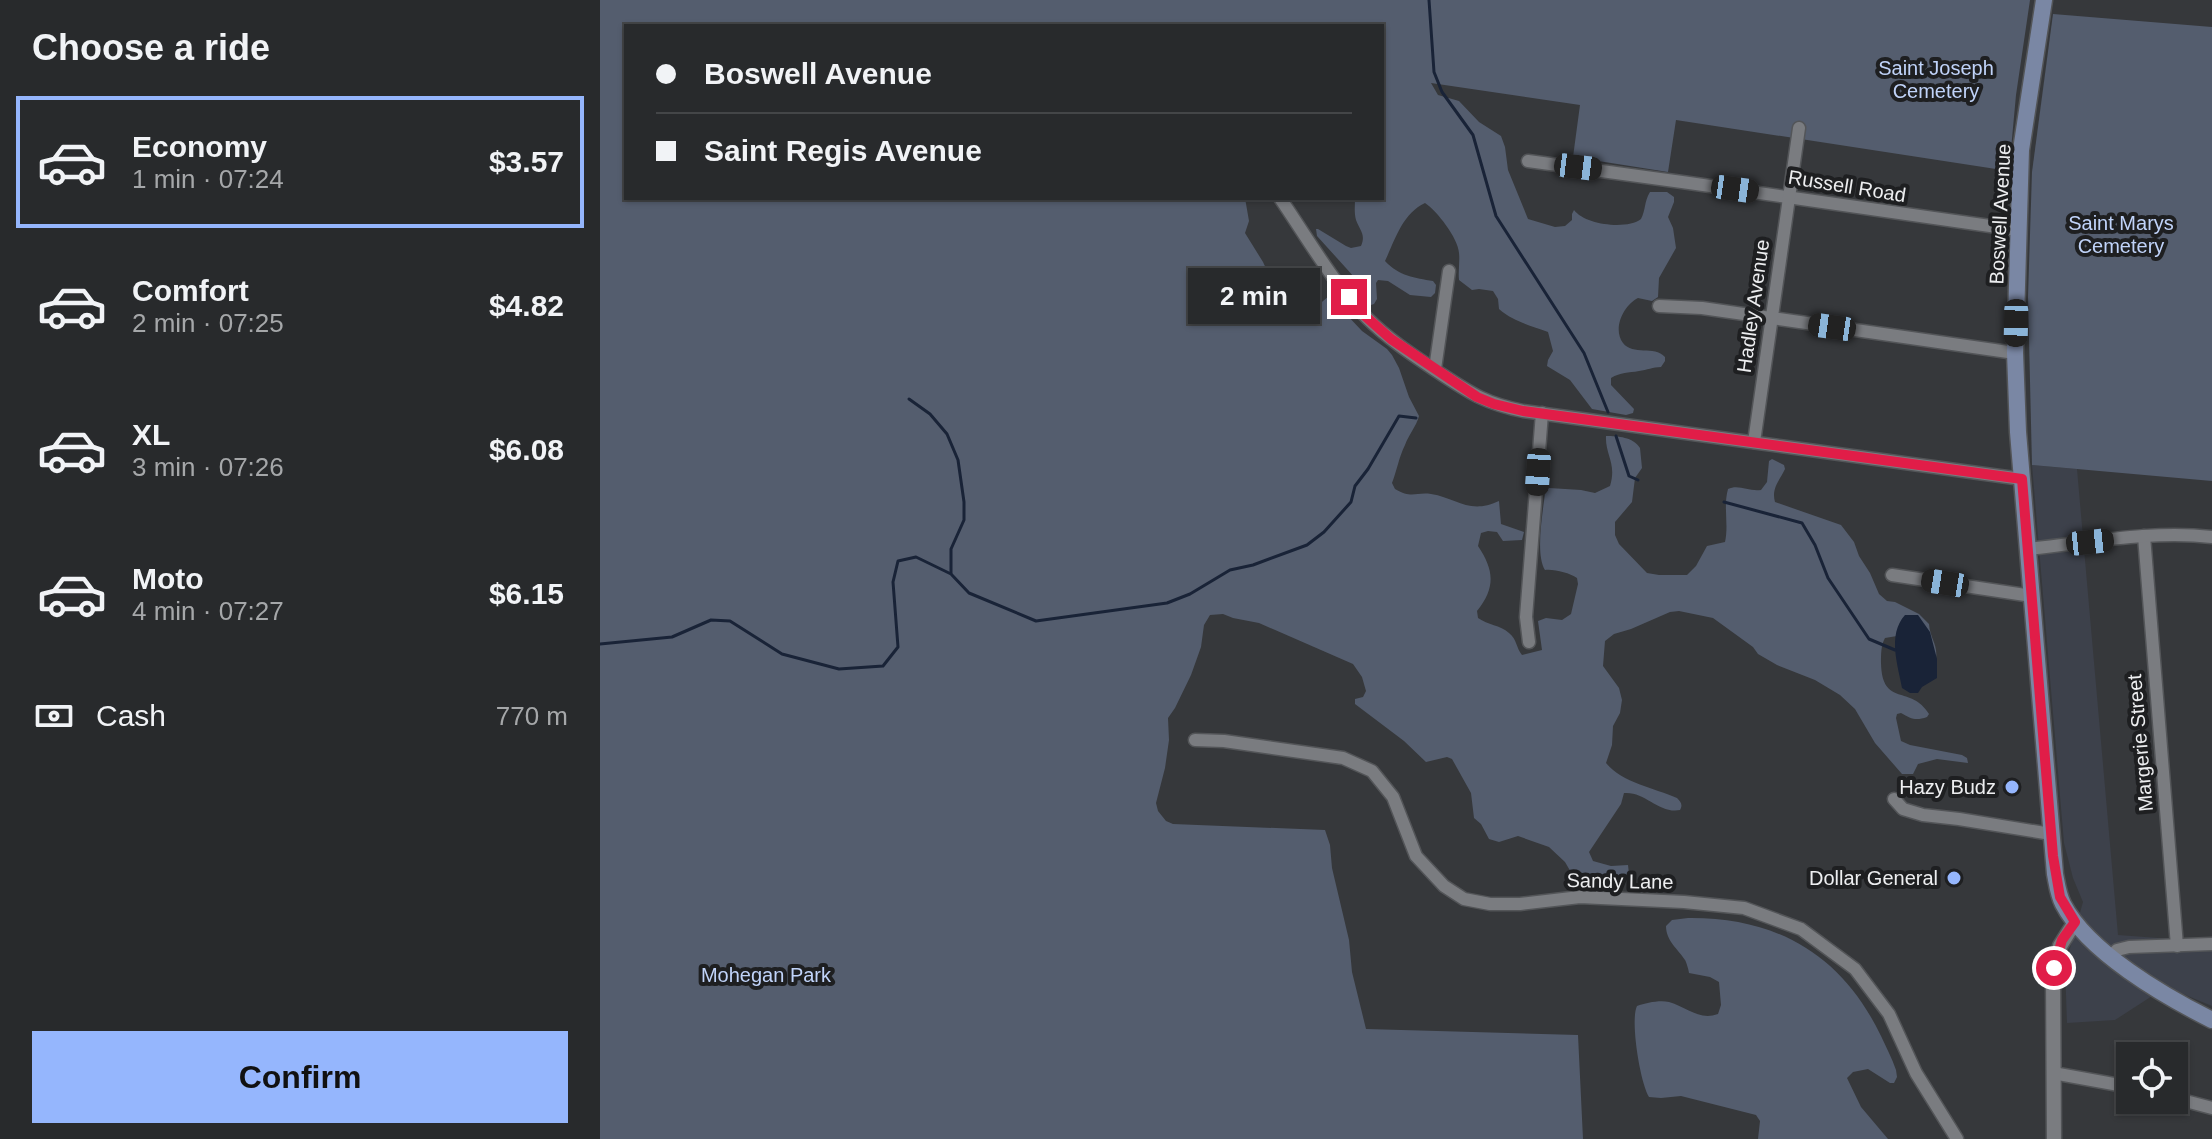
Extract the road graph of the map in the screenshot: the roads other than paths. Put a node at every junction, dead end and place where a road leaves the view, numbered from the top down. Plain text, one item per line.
1 (2044, 0) edge
2 (1799, 128) dead end
3 (1528, 161) dead end
4 (1789, 197) junction
5 (1281, 200) edge
6 (2018, 230) junction
7 (1449, 271) dead end
8 (1659, 306) dead end
9 (1772, 318) junction
10 (2015, 353) junction
11 (1435, 369) junction
12 (1542, 413) junction
13 (1754, 442) junction
14 (2022, 479) junction
15 (2144, 536) junction
16 (2212, 537) edge
17 (2027, 549) junction
18 (1892, 575) dead end
19 (2032, 596) junction
20 (1529, 642) dead end
21 (1195, 740) dead end
22 (1894, 799) dead end
23 (2051, 834) junction
24 (2075, 922) junction
25 (2212, 944) edge
26 (2177, 946) junction
27 (2111, 956) junction
28 (2212, 1020) edge
29 (2053, 1073) junction
30 (2116, 1084) edge
31 (2188, 1102) edge
32 (2212, 1108) edge
33 (1957, 1139) edge
34 (2054, 1139) edge

1 - 6 main road, Boswell Avenue
2 - 4 street, Hadley Avenue
3 - 4 street, Russell Road
4 - 6 street, Russell Road
4 - 9 street, Hadley Avenue
5 - 11 street
6 - 10 main road, Boswell Avenue
7 - 11 street
8 - 9 street
9 - 10 street
9 - 13 street, Hadley Avenue
10 - 14 main road, Boswell Avenue
11 - 12 street
12 - 13 street
12 - 20 street
13 - 14 street
14 - 17 main road, Boswell Avenue
15 - 16 street
15 - 17 street
15 - 26 street, Margerie Street
17 - 19 main road, Boswell Avenue
18 - 19 street
19 - 23 main road, Boswell Avenue
21 - 33 street, Sandy Lane
22 - 23 street
23 - 24 main road, Boswell Avenue
24 - 27 main road
24 - 29 street
25 - 26 street
26 - 27 street
27 - 28 main road
29 - 30 street
29 - 34 street
31 - 32 street

